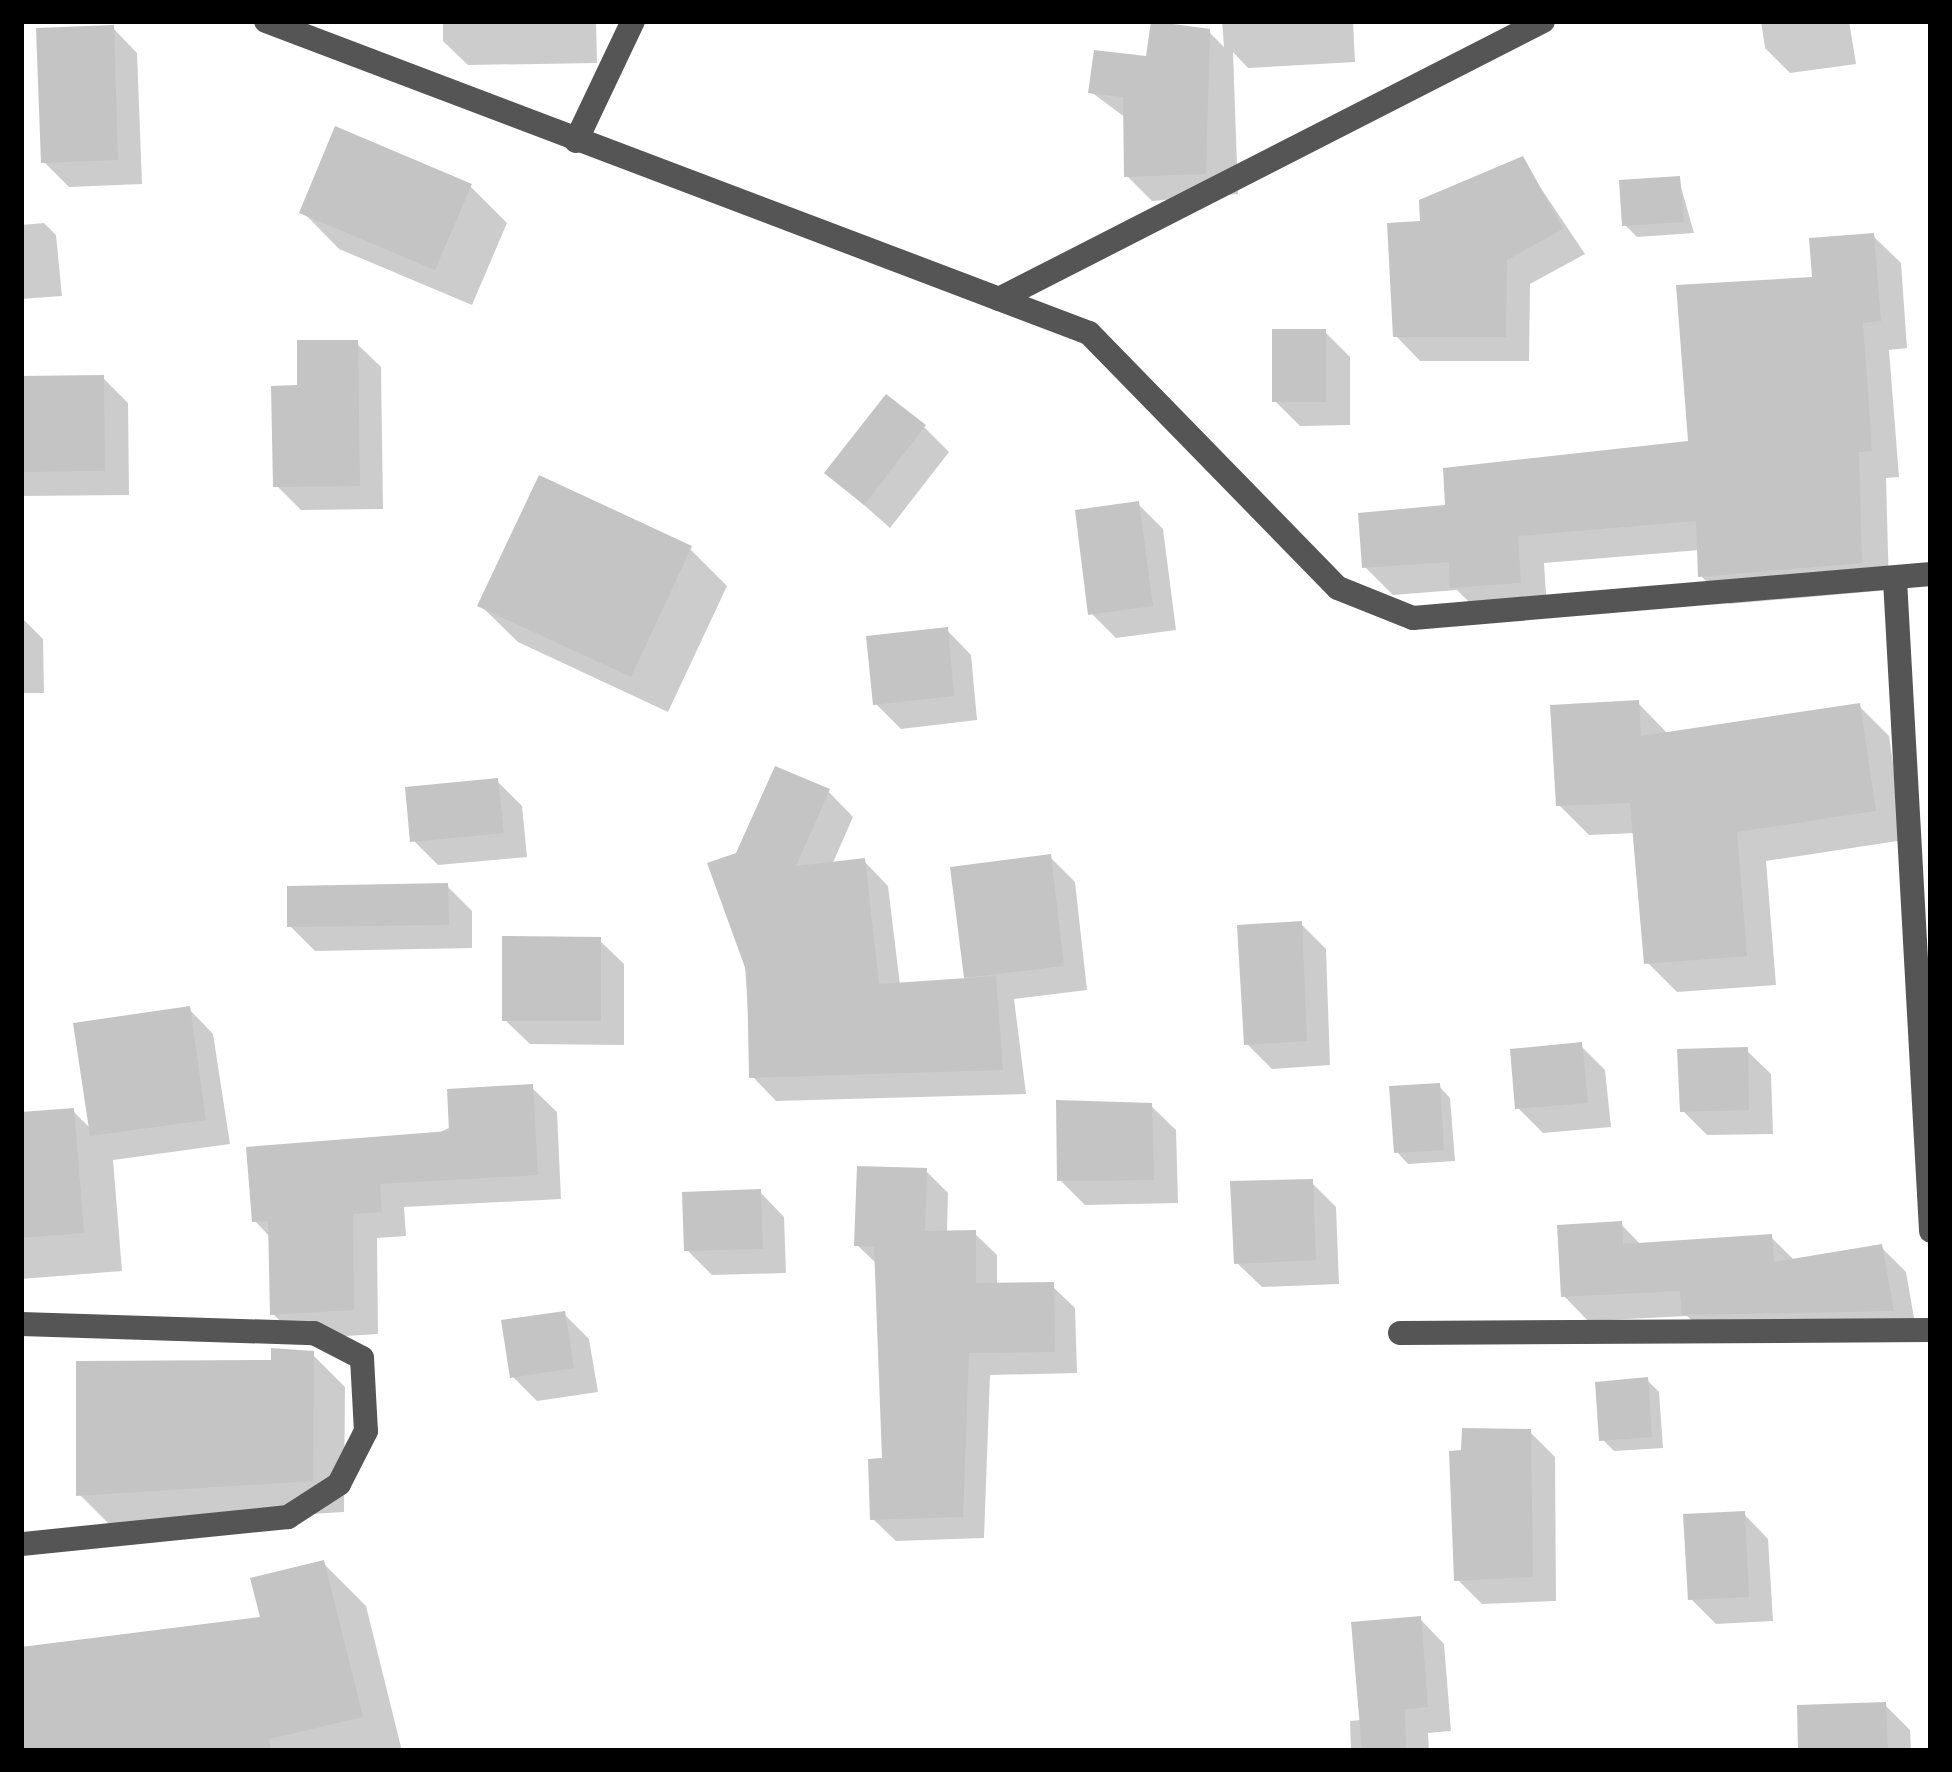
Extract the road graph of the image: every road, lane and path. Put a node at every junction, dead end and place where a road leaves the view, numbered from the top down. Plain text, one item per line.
1 (633, 21) edge
2 (1543, 21) edge
3 (277, 22) edge
4 (576, 140) junction
5 (999, 298) junction
6 (1931, 574) edge
7 (1895, 580) junction
8 (1931, 1231) edge
9 (21, 1324) edge
10 (1931, 1330) edge
11 (1400, 1333) dead end
12 (21, 1544) edge

1 - 4 street
2 - 5 street
3 - 4 street
4 - 5 street
5 - 7 street
6 - 7 street
7 - 8 street
9 - 12 street
10 - 11 street

